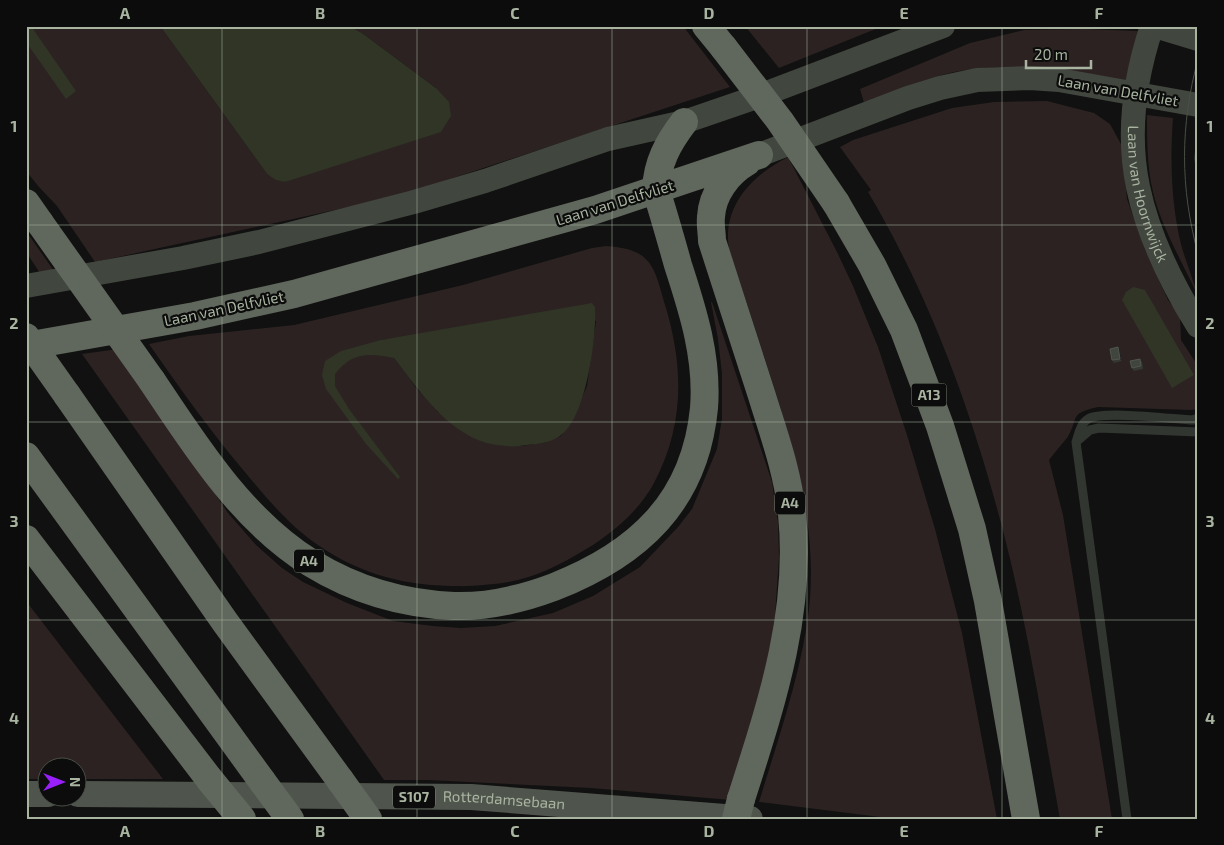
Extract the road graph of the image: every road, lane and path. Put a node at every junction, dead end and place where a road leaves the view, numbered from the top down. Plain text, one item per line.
1 (706, 26) edge
2 (943, 26) edge
3 (1154, 26) edge
4 (1198, 39) edge
5 (1136, 94) junction
6 (1198, 105) edge
7 (684, 122) junction
8 (759, 155) junction
9 (656, 190) junction
10 (33, 213) edge
11 (26, 286) edge
12 (1198, 326) edge
13 (26, 337) edge
14 (26, 346) edge
15 (1198, 418) edge
16 (1198, 432) edge
17 (1076, 442) junction
18 (26, 456) edge
19 (26, 539) edge
20 (88, 794) edge
21 (743, 812) edge
22 (242, 819) edge
23 (290, 819) edge
24 (368, 819) edge
25 (1026, 819) edge
26 (1127, 819) edge

1 - 25 highway, A13, bridge
2 - 7 main road
3 - 4 main road
3 - 5 main road, Laan van Hoornwijck
5 - 6 main road, Laan van Delfvliet
5 - 8 main road, Laan van Delfvliet
5 - 12 main road, Laan van Hoornwijck
7 - 9 highway
7 - 11 main road
8 - 9 highway, Laan van Delfvliet
8 - 21 highway, A4
9 - 10 highway, A4, bridge
9 - 14 highway, Laan van Delfvliet
13 - 24 highway, bridge
15 - 17 lane
16 - 17 lane
17 - 26 lane
18 - 23 highway, bridge
19 - 22 highway, bridge
20 - 21 main road, Rotterdamsebaan / S107

